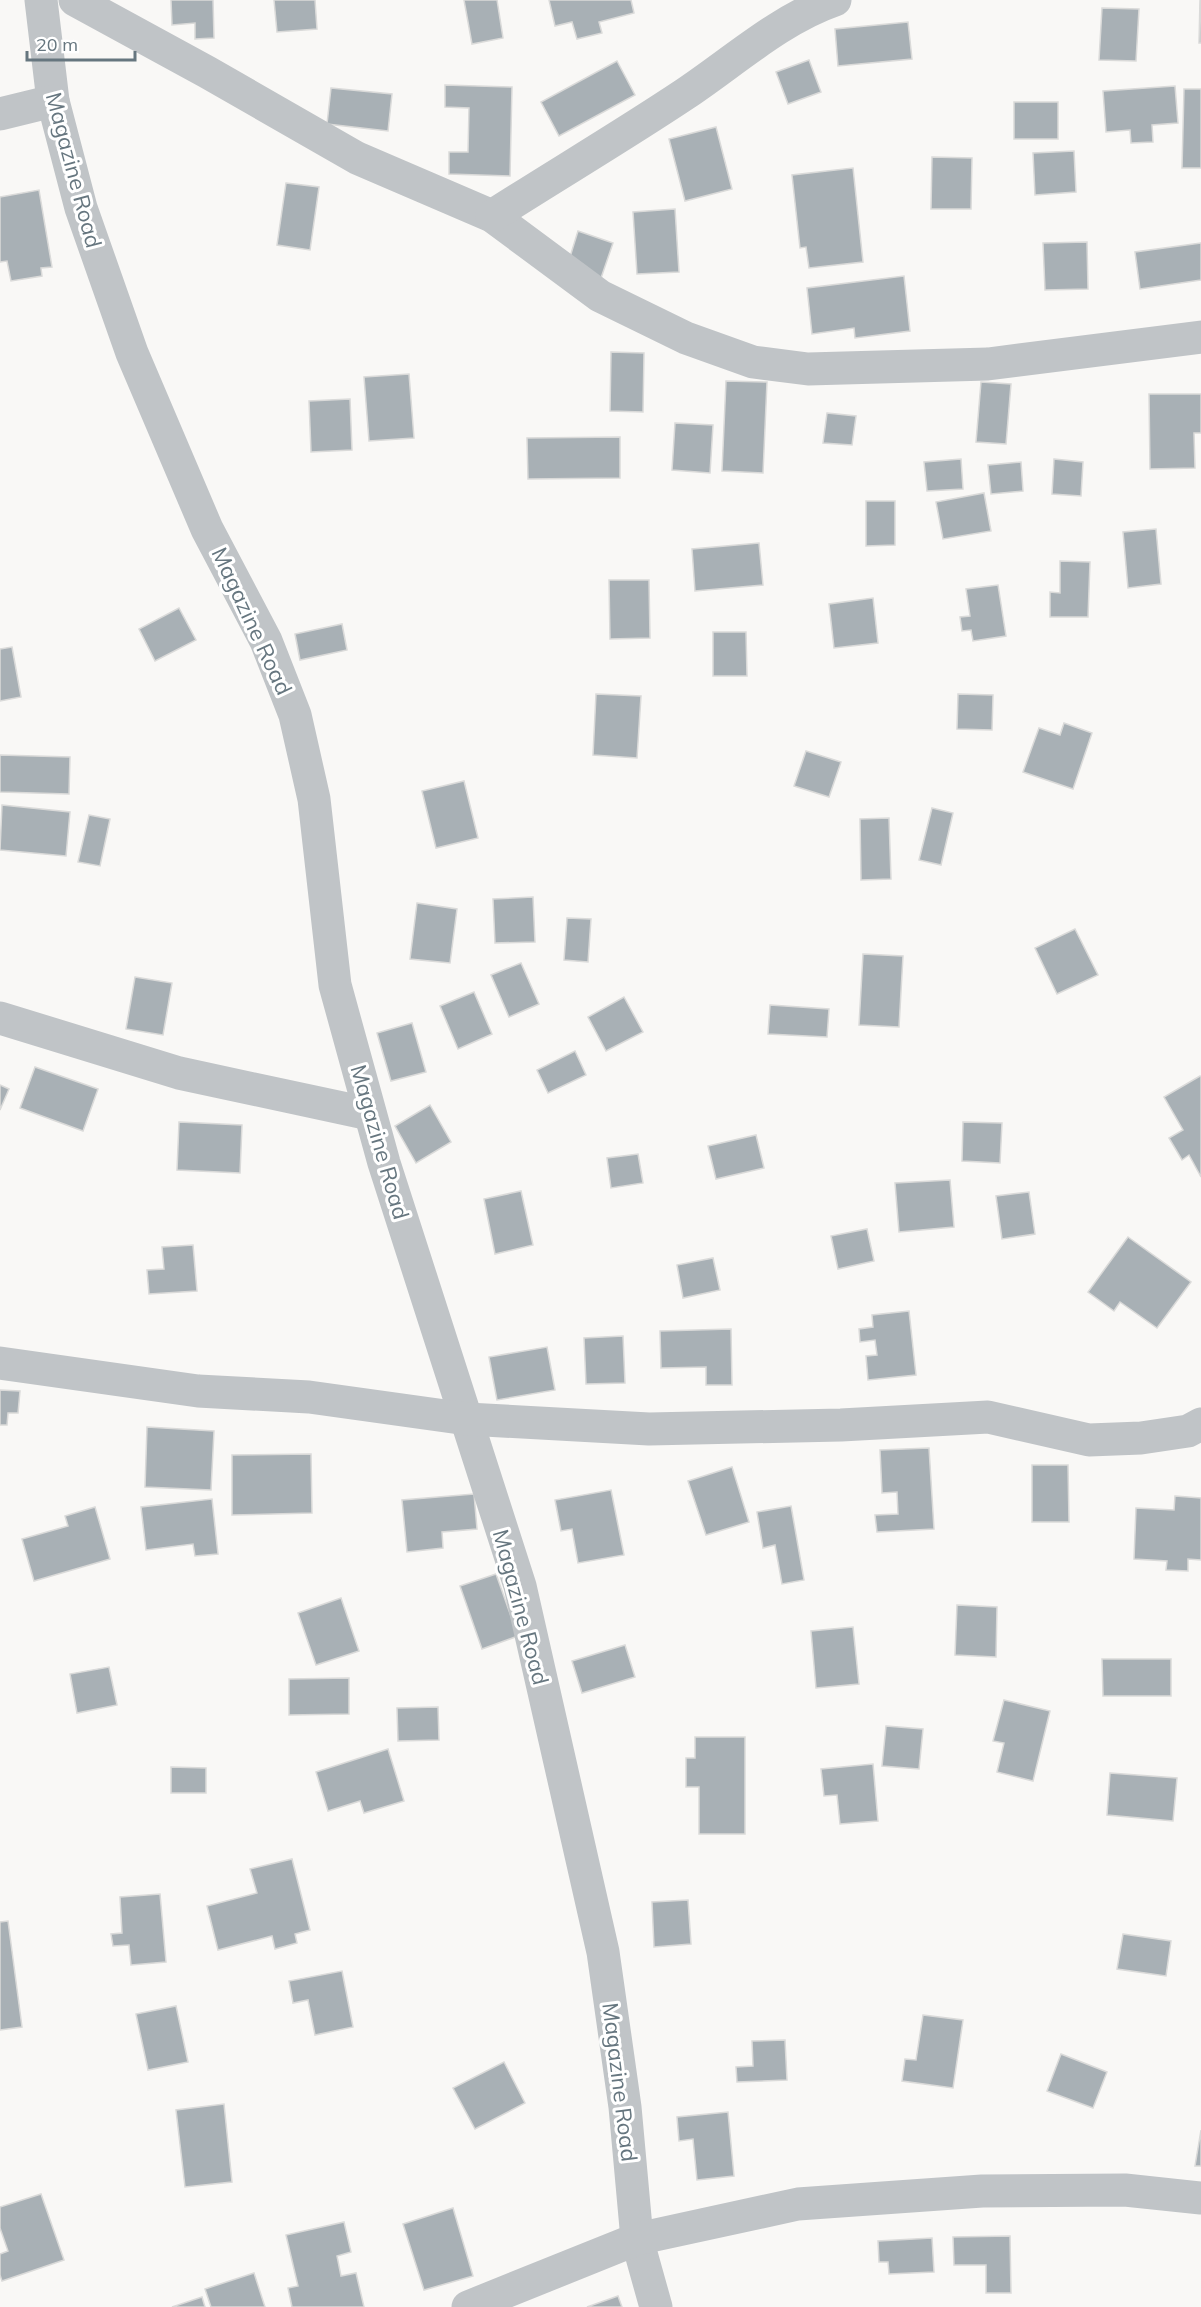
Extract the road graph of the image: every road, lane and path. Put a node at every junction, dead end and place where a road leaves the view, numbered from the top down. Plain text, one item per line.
1 (41, 0) edge
2 (75, 0) edge
3 (835, 0) edge
4 (53, 101) junction
5 (0, 114) edge
6 (492, 216) junction
7 (1201, 337) edge
8 (0, 1018) edge
9 (370, 1114) junction
10 (0, 1363) edge
11 (467, 1419) junction
12 (1201, 1424) edge
13 (1201, 2198) edge
14 (637, 2239) junction
15 (468, 2307) edge
16 (656, 2307) edge

1 - 4 street, Magazine Road
2 - 6 street
3 - 6 street
4 - 5 street
4 - 9 street, Magazine Road
6 - 7 street
8 - 9 street
9 - 11 street, Magazine Road
10 - 11 street
11 - 12 street
11 - 14 street, Magazine Road
13 - 14 street
14 - 15 street
14 - 16 street, Magazine Road

